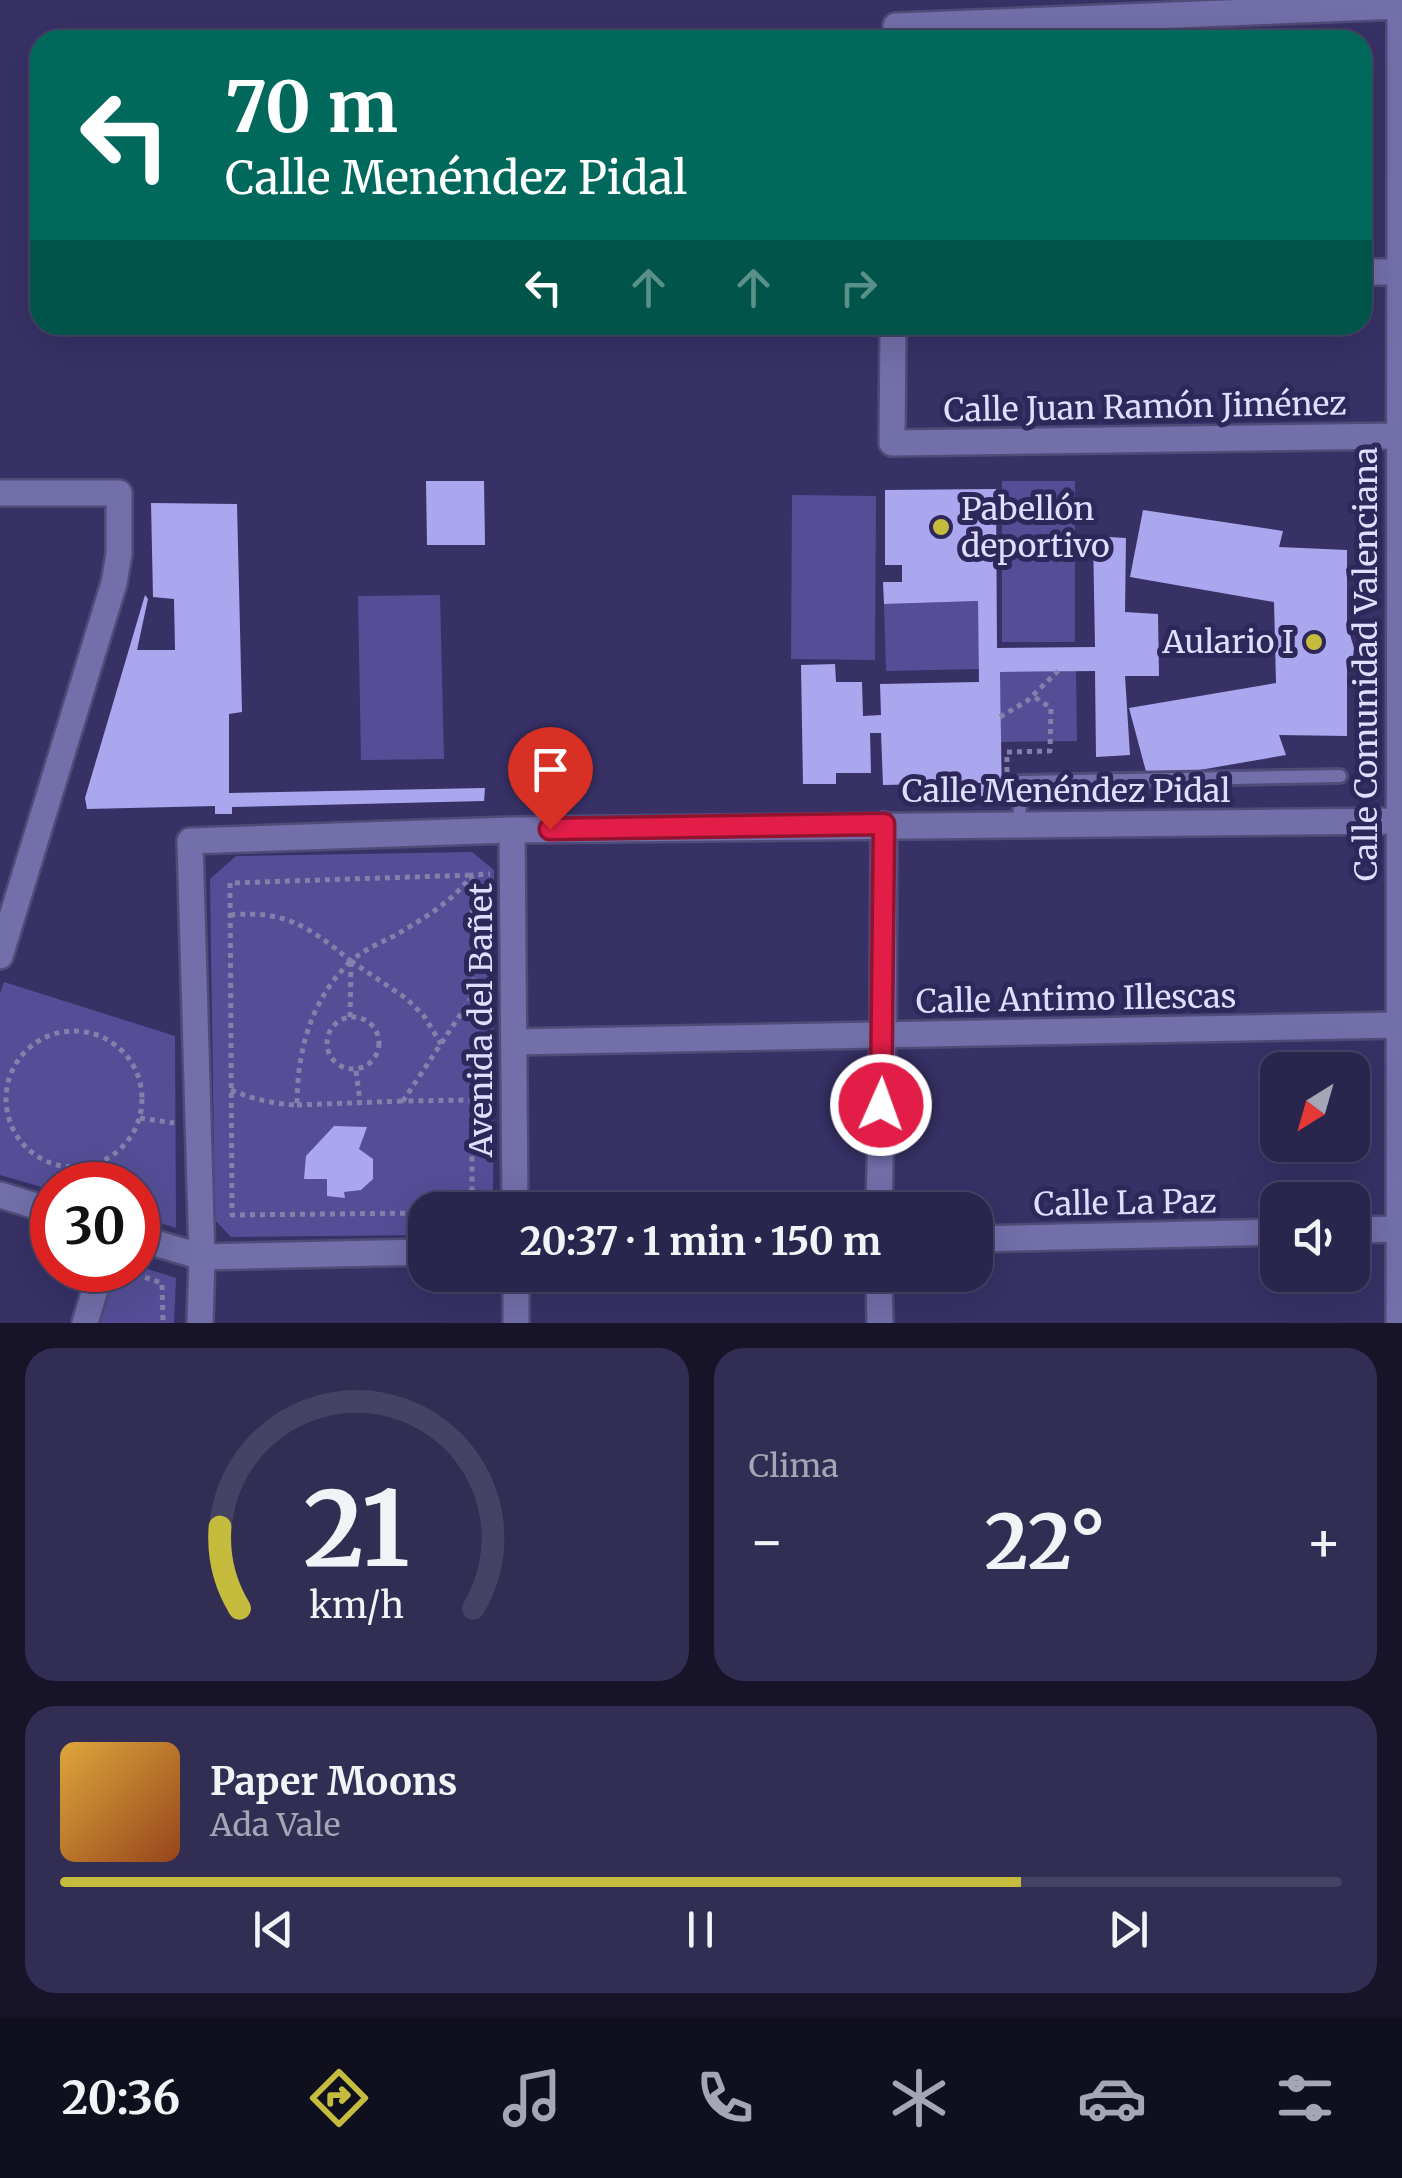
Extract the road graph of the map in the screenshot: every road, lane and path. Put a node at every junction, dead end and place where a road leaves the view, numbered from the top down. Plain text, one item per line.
1 (895, 0) edge
2 (1401, 6) edge
3 (1060, 10) edge
4 (896, 30) edge
5 (917, 30) edge
6 (1372, 272) edge
7 (1399, 272) junction
8 (893, 335) edge
9 (1399, 436) junction
10 (0, 493) edge
11 (1058, 671) dead end
12 (1033, 696) junction
13 (1000, 716) dead end
14 (1340, 776) dead end
15 (1400, 821) edge
16 (884, 824) junction
17 (1012, 824) junction
18 (512, 830) junction
19 (472, 875) junction
20 (230, 915) junction
21 (0, 956) edge
22 (351, 960) junction
23 (350, 1017) junction
24 (1399, 1025) junction
25 (883, 1035) junction
26 (514, 1042) junction
27 (441, 1044) junction
28 (356, 1069) junction
29 (0, 1076) edge
30 (9, 1078) junction
31 (232, 1090) junction
32 (403, 1101) junction
33 (360, 1102) junction
34 (297, 1104) junction
35 (472, 1192) edge
36 (515, 1192) edge
37 (879, 1192) edge
38 (0, 1195) edge
39 (30, 1205) edge
40 (408, 1212) edge
41 (1400, 1229) edge
42 (1370, 1230) edge
43 (1260, 1232) edge
44 (993, 1239) edge
45 (160, 1245) edge
46 (408, 1252) edge
47 (202, 1257) junction
48 (160, 1281) edge
49 (94, 1292) edge
50 (516, 1292) edge
51 (879, 1292) edge
52 (85, 1323) edge
53 (163, 1323) edge
54 (200, 1323) edge
55 (516, 1323) edge
56 (880, 1323) edge
57 (1399, 1323) edge

1 - 4 street
2 - 3 street
2 - 7 street, Calle Comunidad Valenciana
3 - 5 street
6 - 7 street
7 - 9 street, Calle Comunidad Valenciana
8 - 9 street, Calle Juan Ramón Jiménez
9 - 15 street, Calle Comunidad Valenciana
10 - 21 street
11 - 12 path
12 - 13 path
12 - 17 path
14 - 17 lane
15 - 17 street, Calle Menéndez Pidal
15 - 24 street, Calle Comunidad Valenciana
16 - 17 street, Calle Menéndez Pidal
16 - 18 street, Calle Menéndez Pidal
16 - 25 street
18 - 26 street, Avenida del Bañet
18 - 47 street, Calle Menéndez Pidal
19 - 20 path
19 - 22 path
19 - 27 path
20 - 22 path
20 - 31 path
22 - 23 path
22 - 27 path
22 - 34 path
23 - 28 path
23 - 28 path
24 - 25 street, Calle Antimo Illescas
24 - 41 street, Calle Comunidad Valenciana
25 - 26 street, Calle Antimo Illescas
25 - 37 street
26 - 36 street, Avenida del Bañet
27 - 32 path
28 - 33 path
29 - 30 path
30 - 30 path
31 - 34 path
31 - 40 path
32 - 33 path
32 - 35 path
33 - 34 path
38 - 39 street
41 - 42 street
41 - 57 street, Calle Comunidad Valenciana
43 - 44 street, Calle La Paz
45 - 47 street
46 - 47 street
47 - 54 street
48 - 53 path
49 - 52 street
50 - 55 street
51 - 56 street

